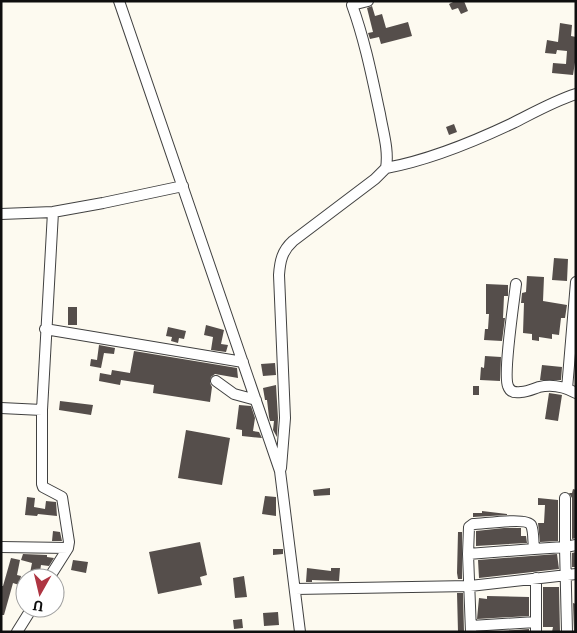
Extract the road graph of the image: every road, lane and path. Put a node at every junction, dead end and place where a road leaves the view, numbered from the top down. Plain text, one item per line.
1 (119, 1) edge
2 (368, 1) edge
3 (576, 94) edge
4 (386, 168) junction
5 (183, 186) junction
6 (53, 212) junction
7 (1, 214) edge
8 (576, 282) edge
9 (516, 284) dead end
10 (45, 330) junction
11 (243, 362) junction
12 (216, 380) dead end
13 (572, 391) edge
14 (256, 400) junction
15 (1, 408) edge
16 (42, 410) junction
17 (280, 471) junction
18 (565, 498) dead end
19 (576, 545) edge
20 (1, 547) edge
21 (565, 547) junction
22 (68, 548) junction
23 (534, 549) junction
24 (468, 554) junction
25 (56, 568) edge
26 (571, 575) edge
27 (536, 578) junction
28 (470, 586) junction
29 (295, 588) junction
30 (26, 618) edge
31 (536, 627) edge
32 (471, 629) edge
33 (17, 632) edge
34 (300, 632) edge
35 (567, 632) edge

1 - 5 street
2 - 4 street
3 - 4 street
4 - 17 street
5 - 6 street
5 - 11 street
6 - 7 street
6 - 10 street
8 - 13 street
9 - 13 street
10 - 11 street
10 - 16 street
11 - 14 street
12 - 14 street
14 - 17 street
15 - 16 street
16 - 22 street
17 - 29 street
18 - 21 street
19 - 21 street
20 - 22 street
21 - 23 street
21 - 26 street
22 - 25 street
23 - 24 street
23 - 24 street
24 - 28 street
26 - 27 street
26 - 35 street
27 - 28 street
27 - 31 street
28 - 29 street
28 - 32 street
29 - 34 street
30 - 33 street
31 - 32 street

